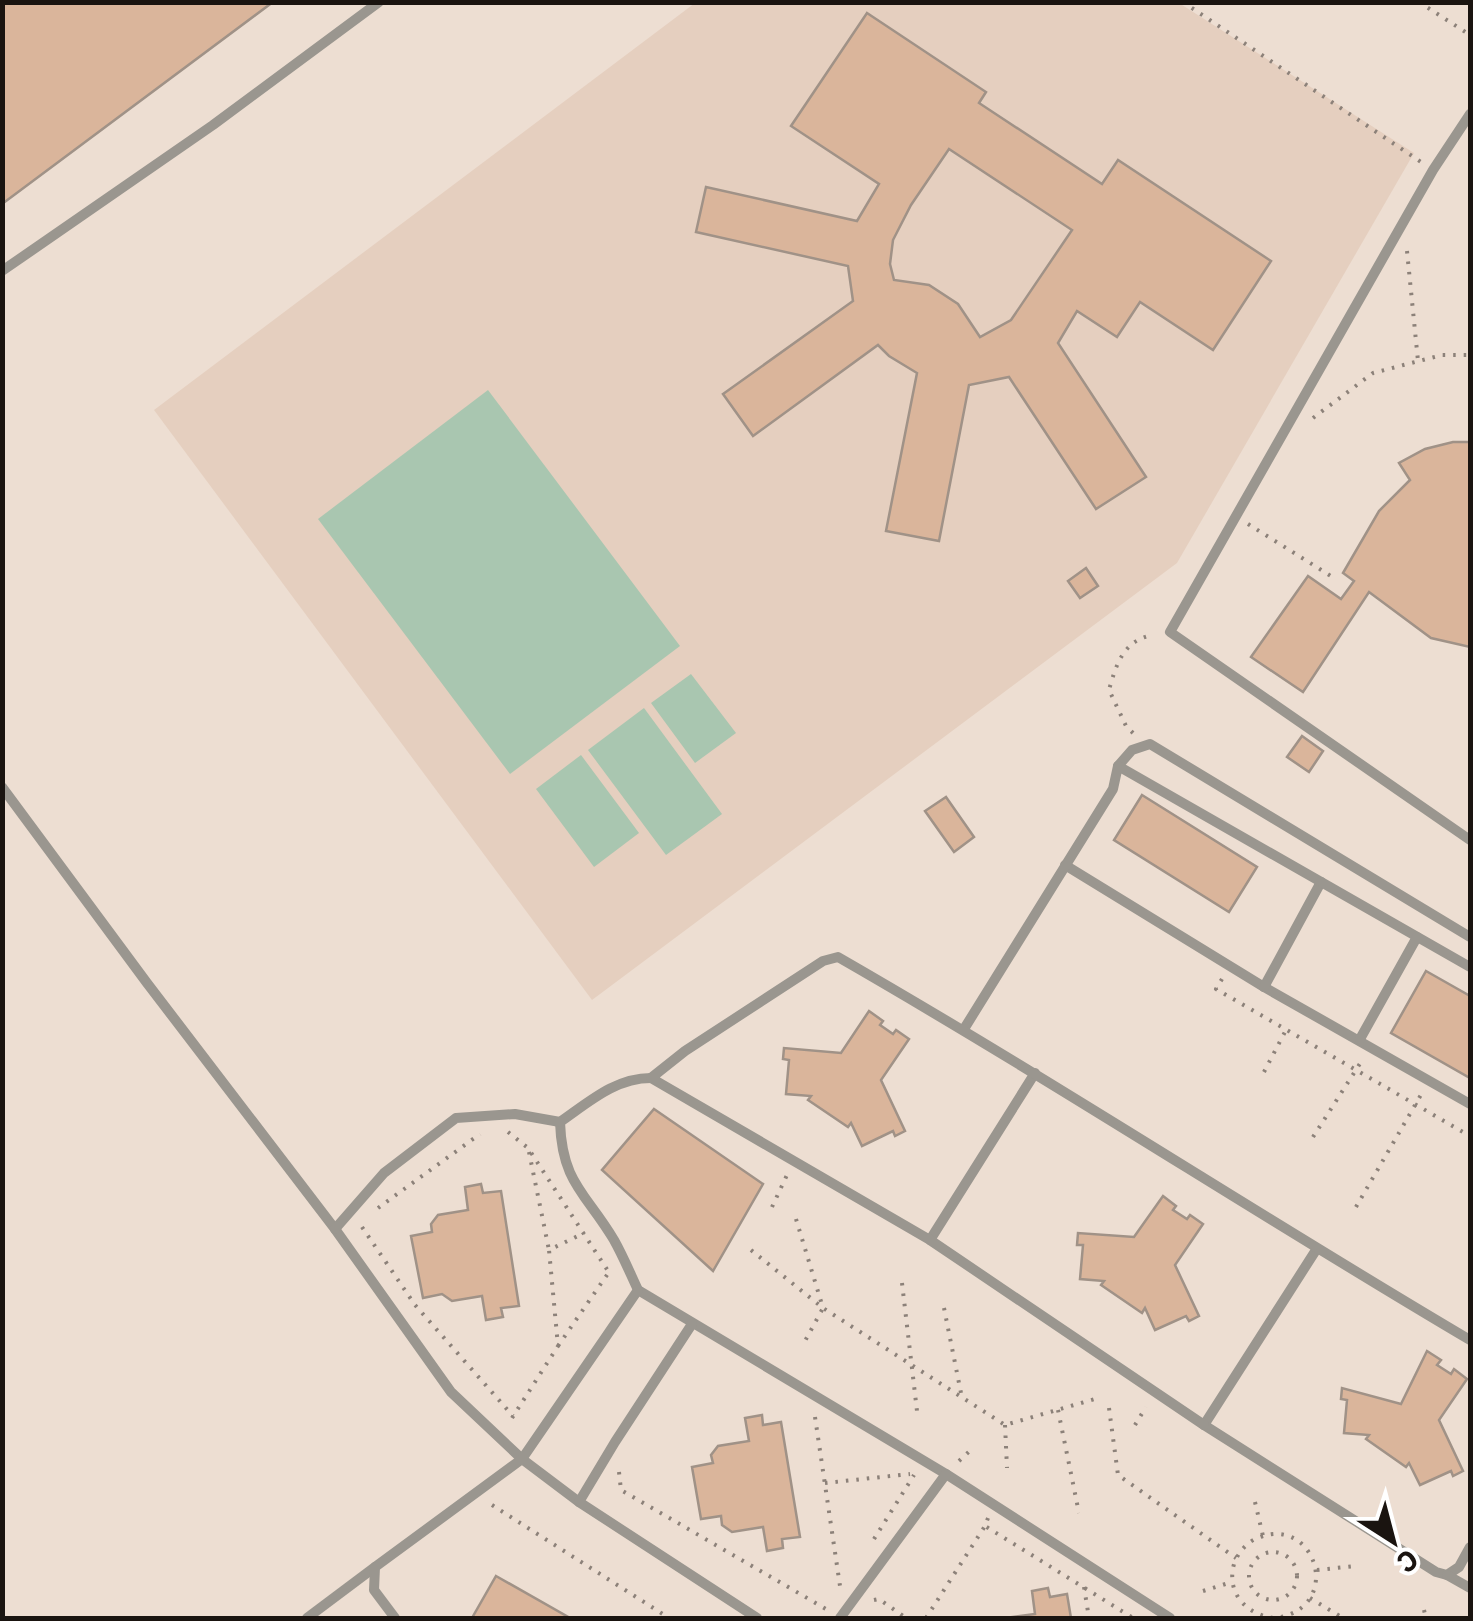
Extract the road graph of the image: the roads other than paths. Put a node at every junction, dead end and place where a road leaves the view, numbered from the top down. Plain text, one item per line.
1 (380, 2) edge
2 (1470, 114) edge
3 (2, 271) edge
4 (1118, 766) junction
5 (2, 787) edge
6 (1470, 840) edge
7 (1065, 865) junction
8 (1320, 882) junction
9 (1470, 936) edge
10 (1417, 937) junction
11 (1470, 967) edge
12 (1264, 987) junction
13 (964, 1030) junction
14 (1366, 1042) junction
15 (1035, 1072) junction
16 (651, 1078) junction
17 (1470, 1104) edge
18 (560, 1122) junction
19 (335, 1229) junction
20 (930, 1240) junction
21 (1316, 1250) junction
22 (638, 1290) junction
23 (692, 1324) junction
24 (1470, 1340) edge
25 (1204, 1425) junction
26 (522, 1459) junction
27 (946, 1474) junction
28 (579, 1502) junction
29 (1470, 1547) edge
30 (375, 1567) junction
31 (1446, 1575) junction
32 (1470, 1588) edge
33 (307, 1618) edge
34 (395, 1618) edge
35 (758, 1618) edge
36 (840, 1618) edge
37 (1170, 1618) edge

1 - 3 lane
2 - 6 lane
4 - 7 lane
4 - 8 lane
4 - 9 lane
5 - 19 lane
7 - 12 lane
7 - 13 lane
8 - 10 lane
8 - 12 lane
10 - 11 lane
10 - 14 lane
12 - 14 lane
13 - 15 lane
13 - 16 lane
14 - 17 lane
15 - 20 lane
15 - 21 lane
16 - 18 lane
16 - 20 lane
18 - 19 lane
18 - 22 lane
19 - 26 lane
20 - 25 lane
21 - 24 lane
21 - 25 lane
22 - 23 lane
22 - 26 lane
23 - 27 lane
23 - 28 lane
25 - 31 lane
26 - 28 lane
26 - 30 lane
27 - 36 lane
27 - 37 lane
28 - 35 lane
29 - 31 lane
30 - 33 lane
30 - 34 lane
31 - 32 lane

